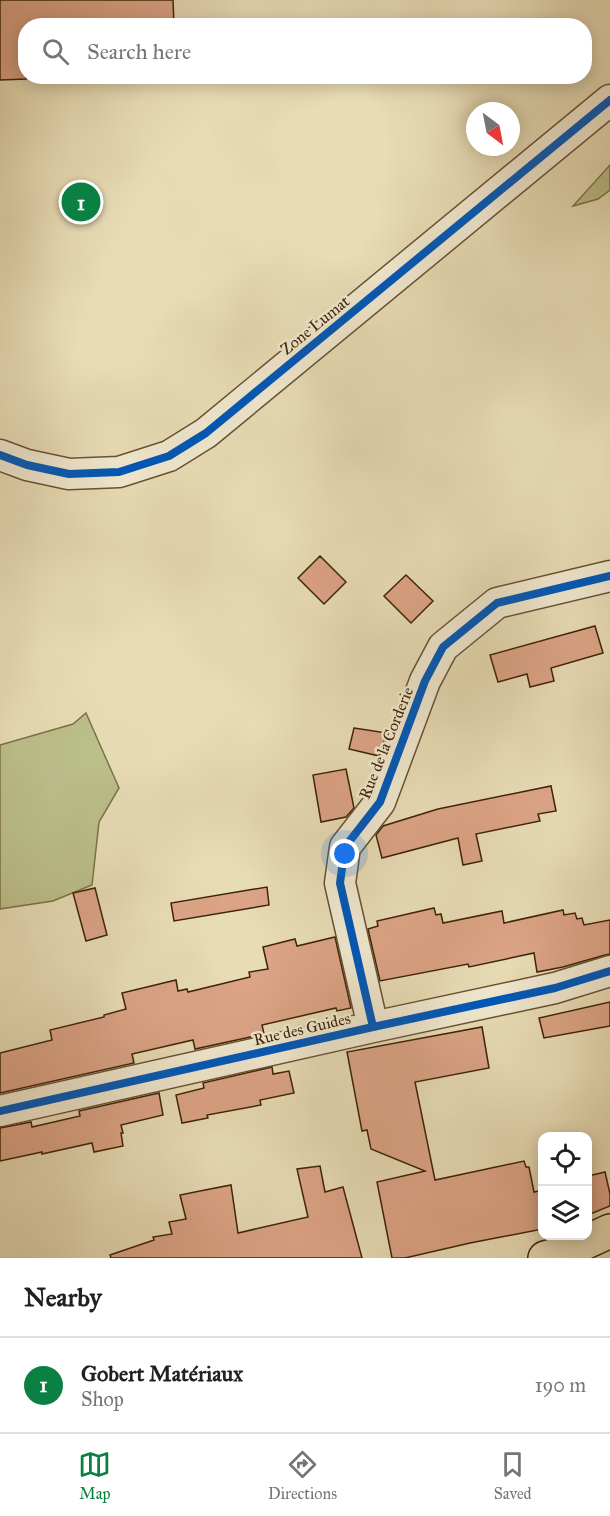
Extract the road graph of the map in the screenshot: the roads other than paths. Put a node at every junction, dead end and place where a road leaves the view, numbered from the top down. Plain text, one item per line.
1 (610, 100) edge
2 (0, 454) edge
3 (610, 576) edge
4 (610, 971) edge
5 (372, 1027) junction
6 (0, 1112) edge
7 (610, 1231) edge
8 (545, 1258) edge

1 - 2 street, Zone Lumat
3 - 5 street, Rue de la Corderie
4 - 5 street, Rue des Guides
5 - 6 street, Rue des Guides
7 - 8 main road

